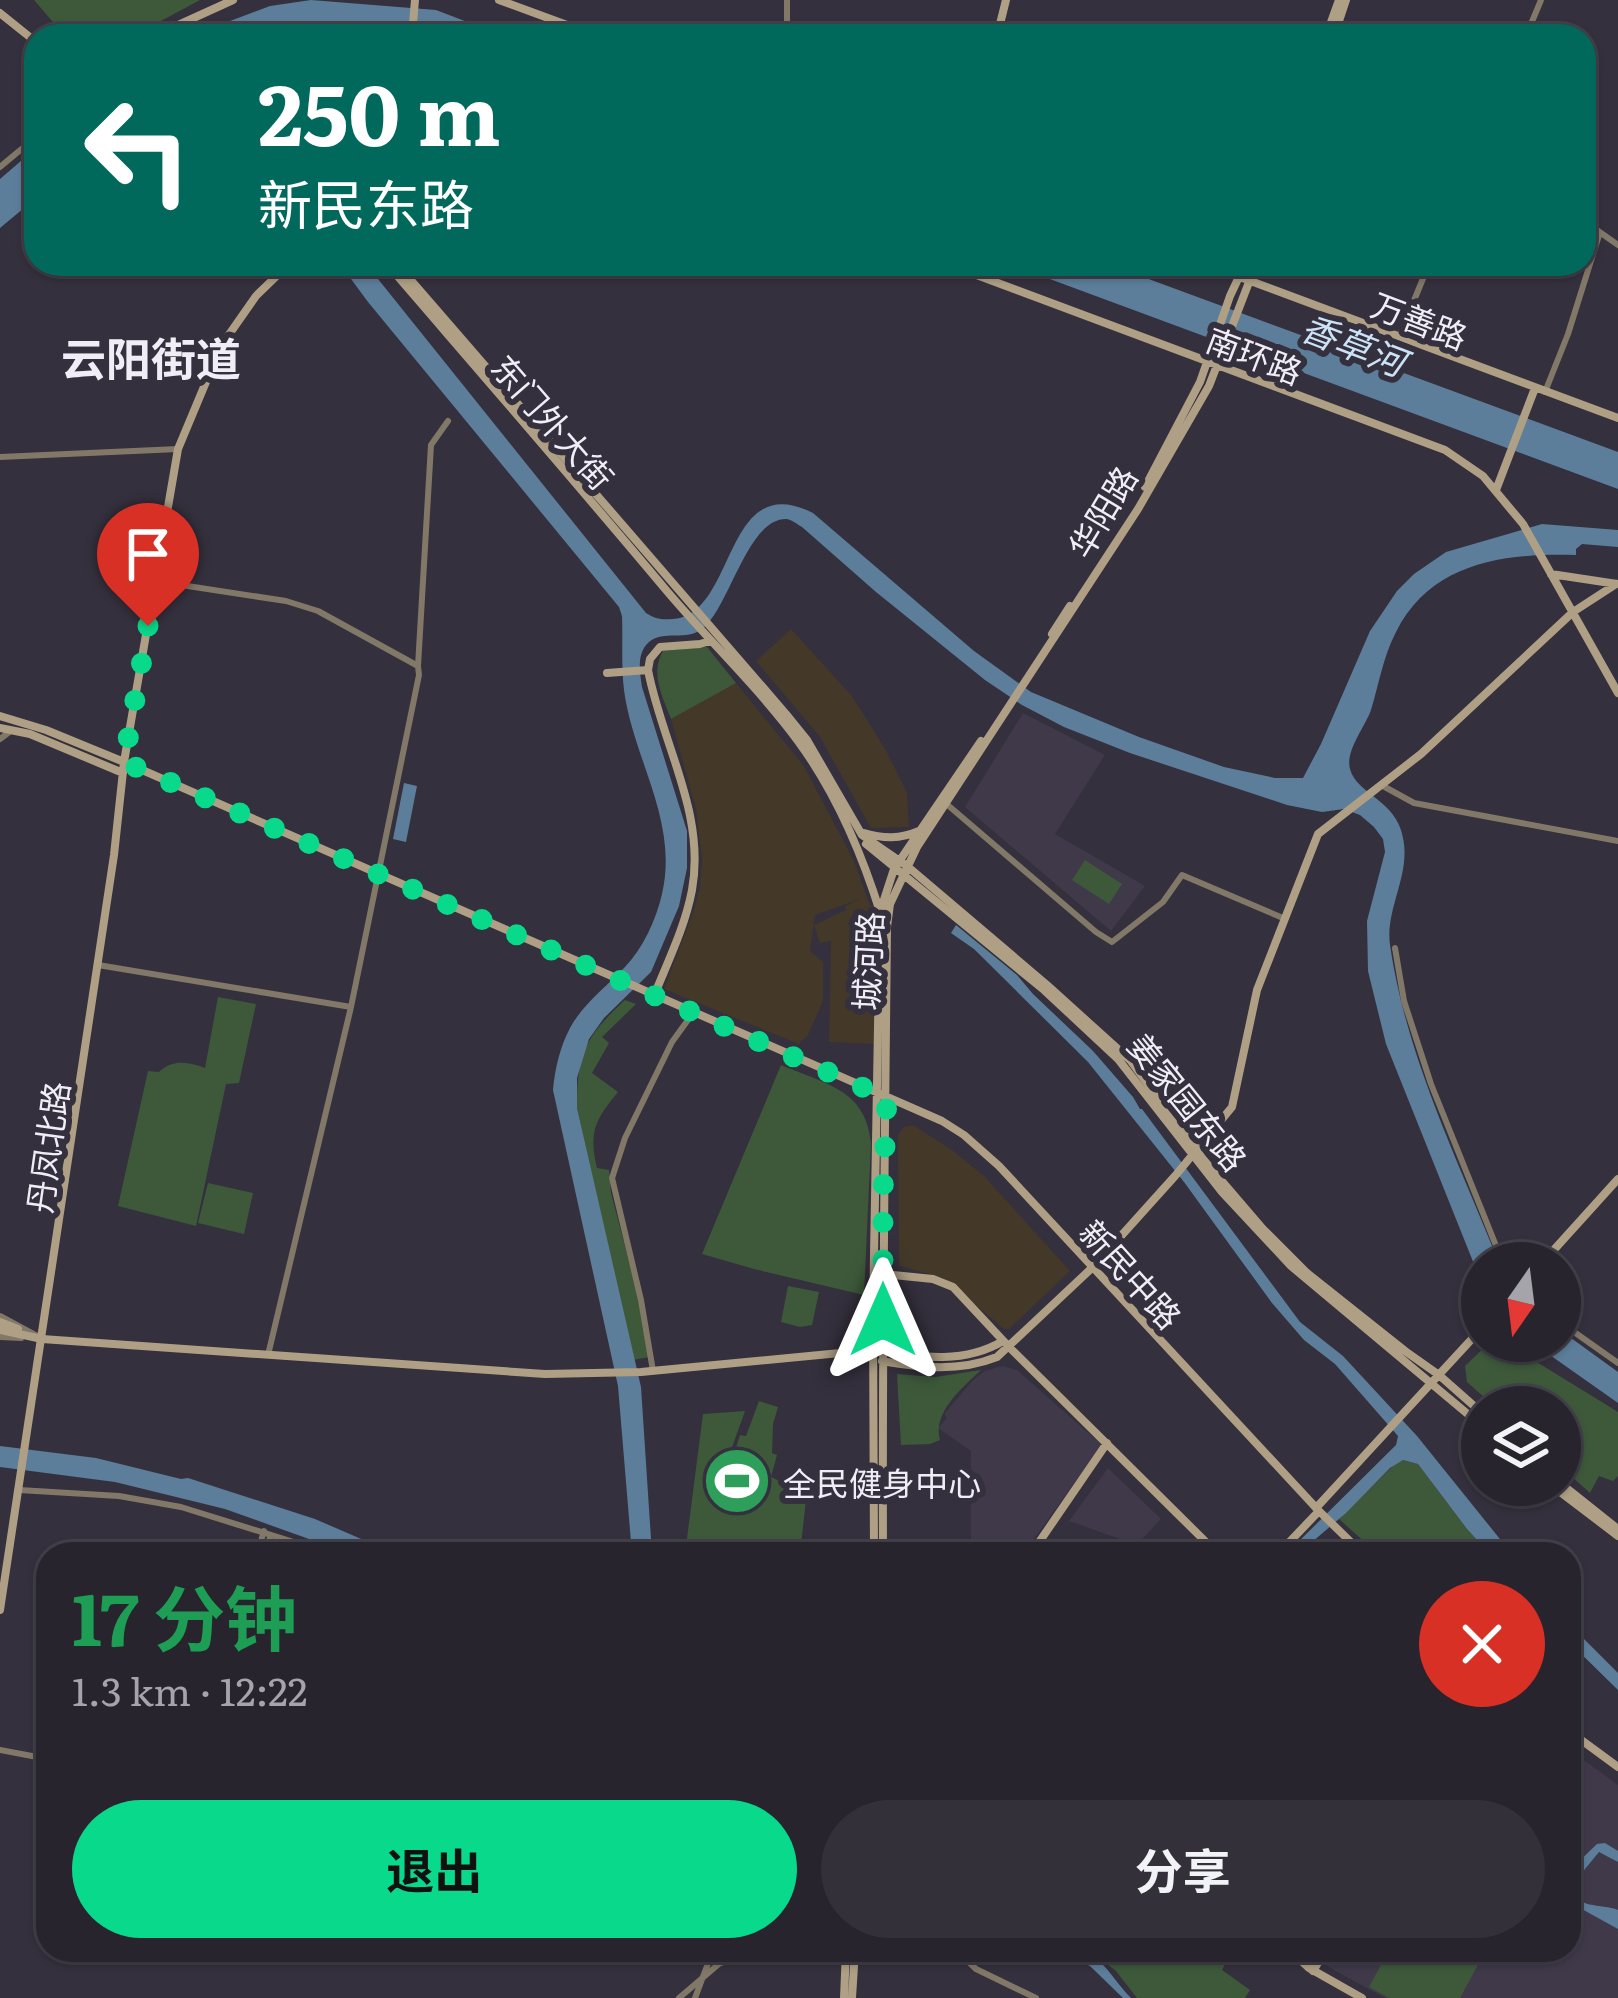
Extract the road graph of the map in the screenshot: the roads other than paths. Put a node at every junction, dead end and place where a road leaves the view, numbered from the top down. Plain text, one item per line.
1 (233, 0) edge
2 (499, 0) edge
3 (0, 13) edge
4 (180, 24) edge
5 (564, 24) edge
6 (24, 33) edge
7 (24, 147) edge
8 (0, 166) edge
9 (1596, 229) edge
10 (1600, 232) junction
11 (1596, 245) edge
12 (1618, 245) edge
13 (277, 276) edge
14 (397, 276) edge
15 (407, 276) edge
16 (979, 276) edge
17 (1237, 276) edge
18 (1247, 276) edge
19 (1424, 276) edge
20 (1586, 276) edge
21 (1245, 279) junction
22 (1399, 337) junction
23 (1206, 361) junction
24 (1219, 366) junction
25 (1540, 390) junction
26 (1618, 418) edge
27 (448, 421) dead end
28 (178, 449) junction
29 (0, 457) edge
30 (1496, 490) junction
31 (1551, 574) junction
32 (155, 581) junction
33 (1617, 584) edge
34 (686, 608) junction
35 (1573, 612) junction
36 (709, 635) junction
37 (418, 666) junction
38 (647, 670) junction
39 (607, 674) dead end
40 (1026, 679) junction
41 (1618, 693) edge
42 (0, 716) edge
43 (0, 734) edge
44 (124, 768) junction
45 (1383, 786) junction
46 (943, 802) junction
47 (920, 830) junction
48 (856, 832) junction
49 (1618, 841) edge
50 (900, 868) junction
51 (378, 874) junction
52 (880, 913) junction
53 (1283, 918) junction
54 (1394, 948) dead end
55 (98, 964) junction
56 (650, 994) junction
57 (351, 1007) junction
58 (693, 1013) junction
59 (876, 1092) junction
60 (887, 1098) junction
61 (1192, 1156) junction
62 (1618, 1179) edge
63 (1495, 1242) edge
64 (1561, 1242) edge
65 (1094, 1266) junction
66 (883, 1274) junction
67 (0, 1326) edge
68 (1581, 1337) edge
69 (42, 1339) junction
70 (1006, 1345) junction
71 (877, 1350) junction
72 (1461, 1351) edge
73 (268, 1355) junction
74 (882, 1360) junction
75 (1618, 1363) edge
76 (653, 1371) junction
77 (1436, 1379) junction
78 (1461, 1397) edge
79 (1461, 1405) edge
80 (1107, 1443) junction
81 (19, 1490) junction
82 (1581, 1504) edge
83 (1319, 1510) junction
84 (268, 1532) junction
85 (1618, 1533) edge
86 (265, 1542) edge
87 (297, 1542) edge
88 (878, 1542) edge
89 (878, 1542) edge
90 (1039, 1542) edge
91 (1206, 1542) edge
92 (1289, 1542) edge
93 (1351, 1542) edge
94 (0, 1610) edge
95 (1581, 1740) edge
96 (0, 1750) edge
97 (36, 1757) edge
98 (1618, 1767) edge
99 (709, 1962) edge
100 (726, 1962) edge
101 (850, 1962) edge
102 (969, 1962) edge
103 (1303, 1962) edge
104 (1319, 1962) edge
105 (1313, 1971) junction
106 (704, 1977) junction
107 (679, 1998) edge
108 (695, 1998) edge
109 (848, 1998) edge
110 (1036, 1998) edge
111 (1362, 1998) edge

1 - 4 main road
2 - 5 main road
3 - 6 main road
7 - 8 street
9 - 10 street
10 - 11 street
10 - 12 street
13 - 28 main road, 丹凤北路
14 - 34 main road, 东门外大街
15 - 34 main road, 东门外大街
16 - 23 main road, 南环路
17 - 21 main road, 万善路
18 - 21 main road
19 - 22 street
20 - 25 street
21 - 22 main road, 万善路
21 - 23 main road, 华阳路
21 - 24 main road
22 - 25 main road, 万善路
23 - 24 main road, 南环路
23 - 40 main road, 华阳路
24 - 30 main road, 南环路
24 - 40 main road
25 - 26 main road, 万善路
25 - 30 main road
27 - 37 street
28 - 29 street
28 - 32 main road, 丹凤北路
30 - 31 main road, 南环路
31 - 33 main road
31 - 35 main road
32 - 37 street
32 - 44 main road, 丹凤北路
33 - 35 main road
34 - 36 main road
35 - 41 main road
35 - 45 main road
36 - 38 main road
36 - 48 main road
37 - 51 street
38 - 39 main road
38 - 56 main road
40 - 46 main road
42 - 44 main road
43 - 44 main road
44 - 51 main road, 新民中路
44 - 55 main road, 丹凤北路
45 - 49 street
45 - 53 main road
46 - 47 main road
46 - 50 main road
46 - 53 street
47 - 48 main road
47 - 50 main road
48 - 50 main road
48 - 52 main road, 城河路
50 - 52 main road, 城河路
50 - 60 main road, 城河路
50 - 61 main road, 姜家园东路
51 - 56 main road, 新民中路
51 - 57 street
52 - 59 main road, 城河路
53 - 61 main road
54 - 63 street
55 - 57 street
55 - 69 main road, 丹凤北路
56 - 58 main road, 新民中路
57 - 73 street
58 - 59 main road, 新民中路
58 - 76 street
59 - 60 main road, 新民中路
59 - 71 main road, 城河路
60 - 65 main road, 新民中路
60 - 66 main road, 城河路
61 - 65 main road
61 - 77 main road, 姜家园东路
62 - 64 main road
65 - 70 main road
65 - 83 main road, 新民中路
66 - 70 main road
66 - 71 main road, 城河路
67 - 69 main road
68 - 75 street
69 - 73 main road
69 - 81 main road, 丹凤北路
70 - 71 main road
70 - 74 main road
70 - 80 main road
71 - 74 main road, 城河路
71 - 76 main road
71 - 88 main road, 城河路
72 - 77 main road
73 - 76 main road
74 - 89 main road, 城河路
77 - 78 main road
77 - 79 main road
77 - 83 main road
80 - 90 main road
80 - 91 main road
81 - 84 street
81 - 94 main road, 丹凤北路
82 - 85 main road
83 - 92 main road
83 - 93 main road, 新民中路
84 - 86 street
84 - 87 street
95 - 98 main road
96 - 97 street
99 - 106 street
100 - 106 street
101 - 109 main road
102 - 110 street
103 - 105 main road
104 - 105 main road
105 - 111 main road
106 - 107 street
106 - 108 street

